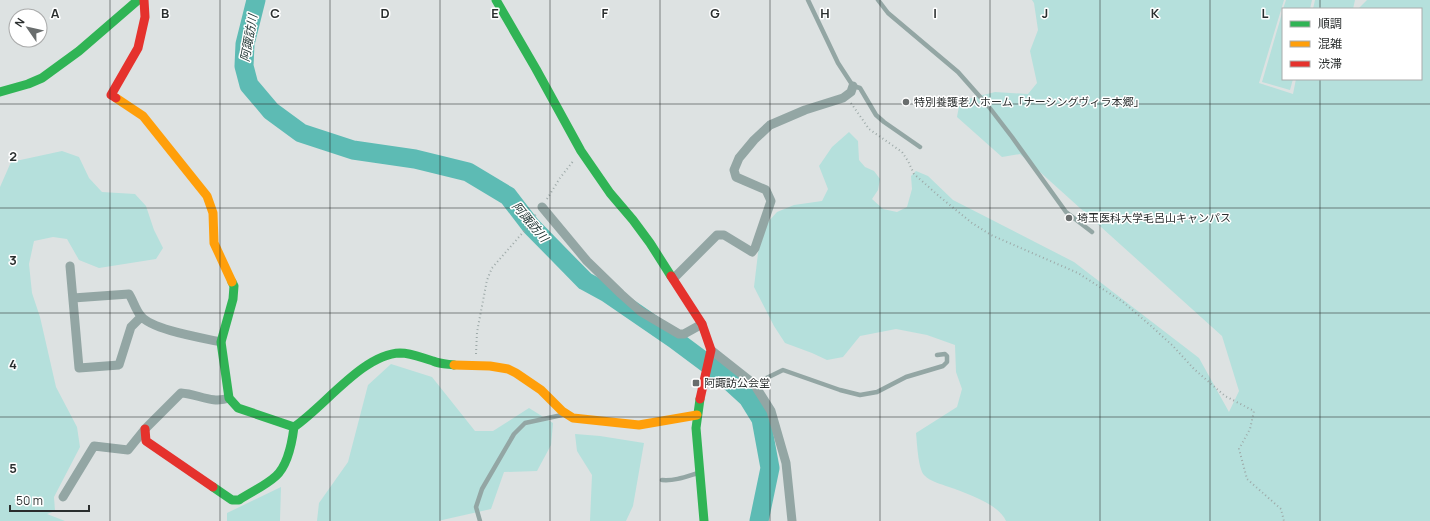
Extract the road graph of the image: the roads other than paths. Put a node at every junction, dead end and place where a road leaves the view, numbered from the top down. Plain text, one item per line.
1 (138, 0) edge
2 (144, 0) edge
3 (496, 0) edge
4 (808, 0) edge
5 (878, 0) edge
6 (853, 86) junction
7 (0, 92) edge
8 (920, 148) dead end
9 (542, 207) road end
10 (1092, 232) dead end
11 (70, 266) dead end
12 (673, 279) junction
13 (73, 298) junction
14 (141, 317) junction
15 (702, 324) junction
16 (222, 342) junction
17 (711, 350) junction
18 (936, 355) dead end
19 (754, 384) junction
20 (229, 398) junction
21 (564, 415) junction
22 (697, 415) junction
23 (294, 426) junction
24 (145, 429) junction
25 (699, 472) junction
26 (662, 480) dead end
27 (63, 496) dead end
28 (480, 521) edge
29 (704, 521) edge
30 (792, 521) edge

1 - 7 street
2 - 16 street
3 - 12 street
4 - 6 lane
5 - 10 lane
6 - 8 lane
6 - 12 street
9 - 15 street
11 - 13 street
12 - 15 street
13 - 14 street
13 - 14 street
14 - 16 street
15 - 17 street
16 - 20 street
17 - 19 street
17 - 22 street
18 - 19 lane
19 - 30 street
20 - 23 street
20 - 24 street
21 - 22 street
21 - 23 street
21 - 28 lane
22 - 25 street
23 - 24 street
24 - 27 street
25 - 26 lane
25 - 29 street

